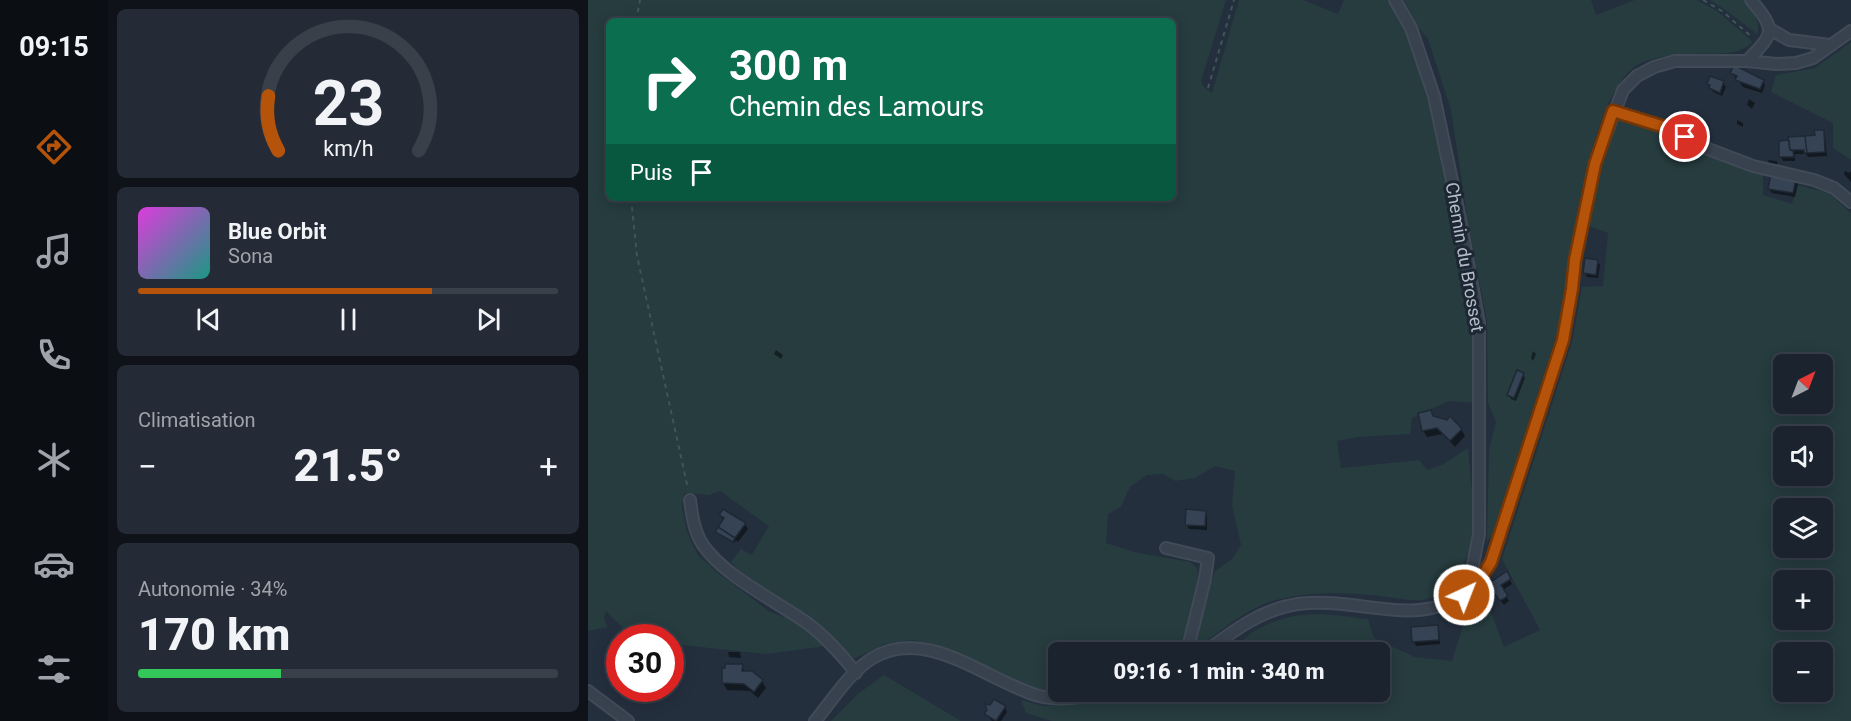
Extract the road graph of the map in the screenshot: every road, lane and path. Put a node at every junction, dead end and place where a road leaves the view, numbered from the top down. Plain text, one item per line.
1 (640, 0) edge
2 (1234, 0) edge
3 (1395, 0) edge
4 (1703, 0) edge
5 (1751, 0) edge
6 (637, 18) edge
7 (1770, 29) junction
8 (1851, 30) edge
9 (1830, 45) junction
10 (1761, 46) junction
11 (1747, 61) junction
12 (1209, 88) dead end
13 (1613, 111) junction
14 (631, 201) edge
15 (1851, 202) edge
16 (690, 500) joint
17 (1166, 548) dead end
18 (1464, 595) junction
19 (1189, 642) edge
20 (1220, 642) edge
21 (856, 673) junction
22 (588, 691) edge
23 (1048, 697) edge
24 (628, 721) edge
25 (815, 721) edge

1 - 6 path
2 - 12 path
3 - 18 street, Chemin du Brosset
4 - 10 path
5 - 7 street
7 - 9 street
7 - 10 street
8 - 9 street
9 - 11 street
10 - 11 street
11 - 13 street
13 - 15 street
13 - 18 street
14 - 16 path
16 - 21 street
17 - 19 street
18 - 20 street
21 - 23 street
21 - 25 street
22 - 24 street

